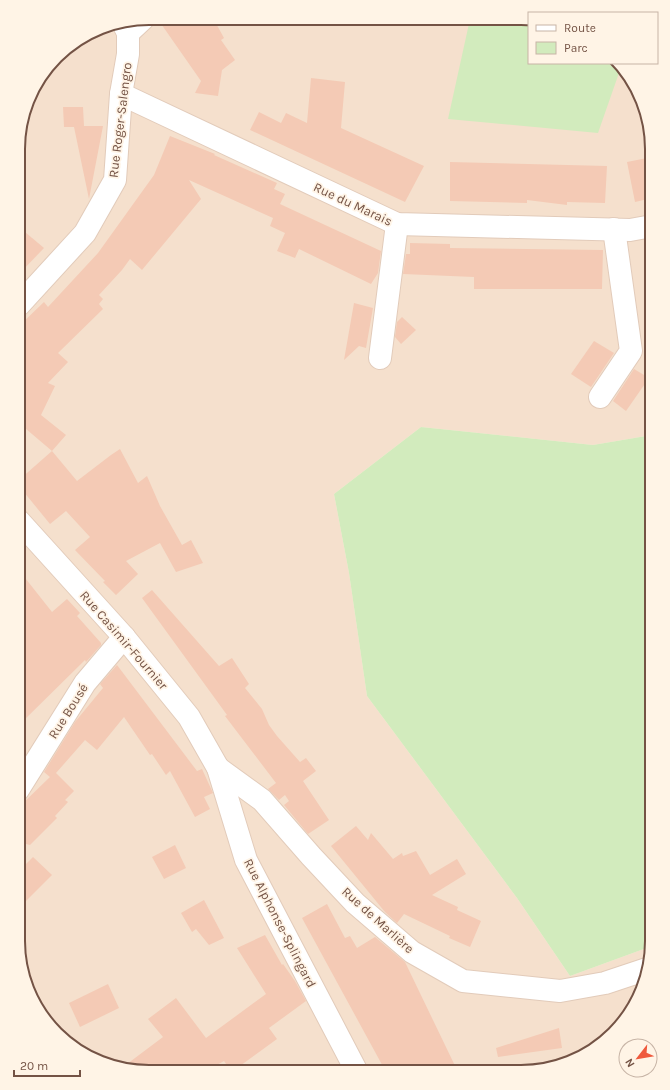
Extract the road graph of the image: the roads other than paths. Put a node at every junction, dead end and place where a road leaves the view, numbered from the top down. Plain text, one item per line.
1 (131, 26) edge
2 (122, 94) junction
3 (397, 224) junction
4 (645, 227) edge
5 (614, 230) junction
6 (25, 298) edge
7 (380, 358) dead end
8 (600, 398) dead end
9 (25, 527) edge
10 (124, 637) junction
11 (218, 768) junction
12 (25, 779) edge
13 (641, 971) edge
14 (353, 1065) edge

1 - 2 street, Rue Roger-Salengro
2 - 3 street, Rue du Marais
2 - 6 street, Rue Roger-Salengro
3 - 5 street, Rue du Marais
3 - 7 street
4 - 5 street, Rue du Marais
5 - 8 street
9 - 10 street, Rue Casimir-Fournier
10 - 11 street, Rue Casimir-Fournier
10 - 12 street, Rue Bousé
11 - 13 street, Rue de Marlière
11 - 14 street, Rue Alphonse-Splingard

